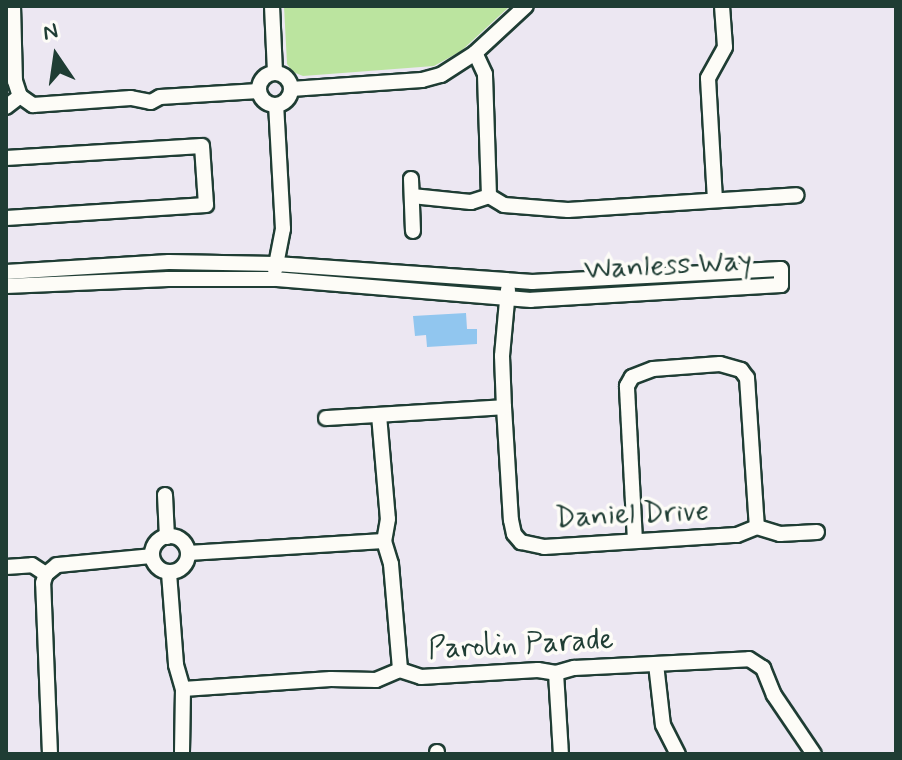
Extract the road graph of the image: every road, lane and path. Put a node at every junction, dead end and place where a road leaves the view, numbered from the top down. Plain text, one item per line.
1 (13, 6) edge
2 (272, 6) edge
3 (526, 6) edge
4 (722, 6) edge
5 (475, 53) junction
6 (275, 73) junction
7 (291, 89) junction
8 (259, 91) junction
9 (20, 96) junction
10 (276, 105) junction
11 (6, 107) edge
12 (6, 158) edge
13 (411, 179) dead end
14 (797, 195) dead end
15 (412, 196) junction
16 (489, 196) junction
17 (715, 200) junction
18 (6, 218) edge
19 (413, 231) dead end
20 (275, 271) junction
21 (6, 272) edge
22 (509, 280) junction
23 (6, 286) edge
24 (507, 298) junction
25 (504, 407) junction
26 (379, 415) junction
27 (326, 418) dead end
28 (165, 495) dead end
29 (757, 527) junction
30 (817, 532) dead end
31 (167, 537) junction
32 (384, 541) junction
33 (635, 541) junction
34 (188, 553) junction
35 (152, 556) junction
36 (6, 567) edge
37 (169, 573) junction
38 (46, 574) junction
39 (656, 664) junction
40 (400, 670) junction
41 (556, 673) junction
42 (183, 689) junction
43 (50, 754) edge
44 (182, 754) edge
45 (561, 754) edge
46 (678, 754) edge
47 (814, 754) edge

1 - 9 street
2 - 6 street
3 - 5 street
4 - 17 street
5 - 7 street
5 - 16 street
6 - 7 street
6 - 8 street
7 - 10 street
8 - 9 street
8 - 10 street
9 - 11 street
10 - 20 street
12 - 18 street
13 - 15 street
14 - 17 street
15 - 16 street
15 - 19 street
16 - 17 street
20 - 21 street, Wanless Way
20 - 22 street, Wanless Way
20 - 23 street, Wanless Way
20 - 24 street, Wanless Way
22 - 24 street, Daniel Drive
22 - 24 street, Wanless Way
24 - 25 street, Daniel Drive
25 - 26 street
25 - 33 street, Daniel Drive
26 - 27 street
26 - 32 street, Parolin Parade
28 - 31 street
29 - 30 street, Daniel Drive
29 - 33 street, Daniel Drive
29 - 33 street
31 - 34 street
31 - 35 street
32 - 34 street
32 - 40 street, Parolin Parade
34 - 37 street
35 - 37 street
35 - 38 street
36 - 38 street
37 - 42 street
38 - 43 street
39 - 41 street, Parolin Parade
39 - 46 street
39 - 47 street, Parolin Parade
40 - 41 street, Parolin Parade
40 - 42 street
41 - 45 street
42 - 44 street

